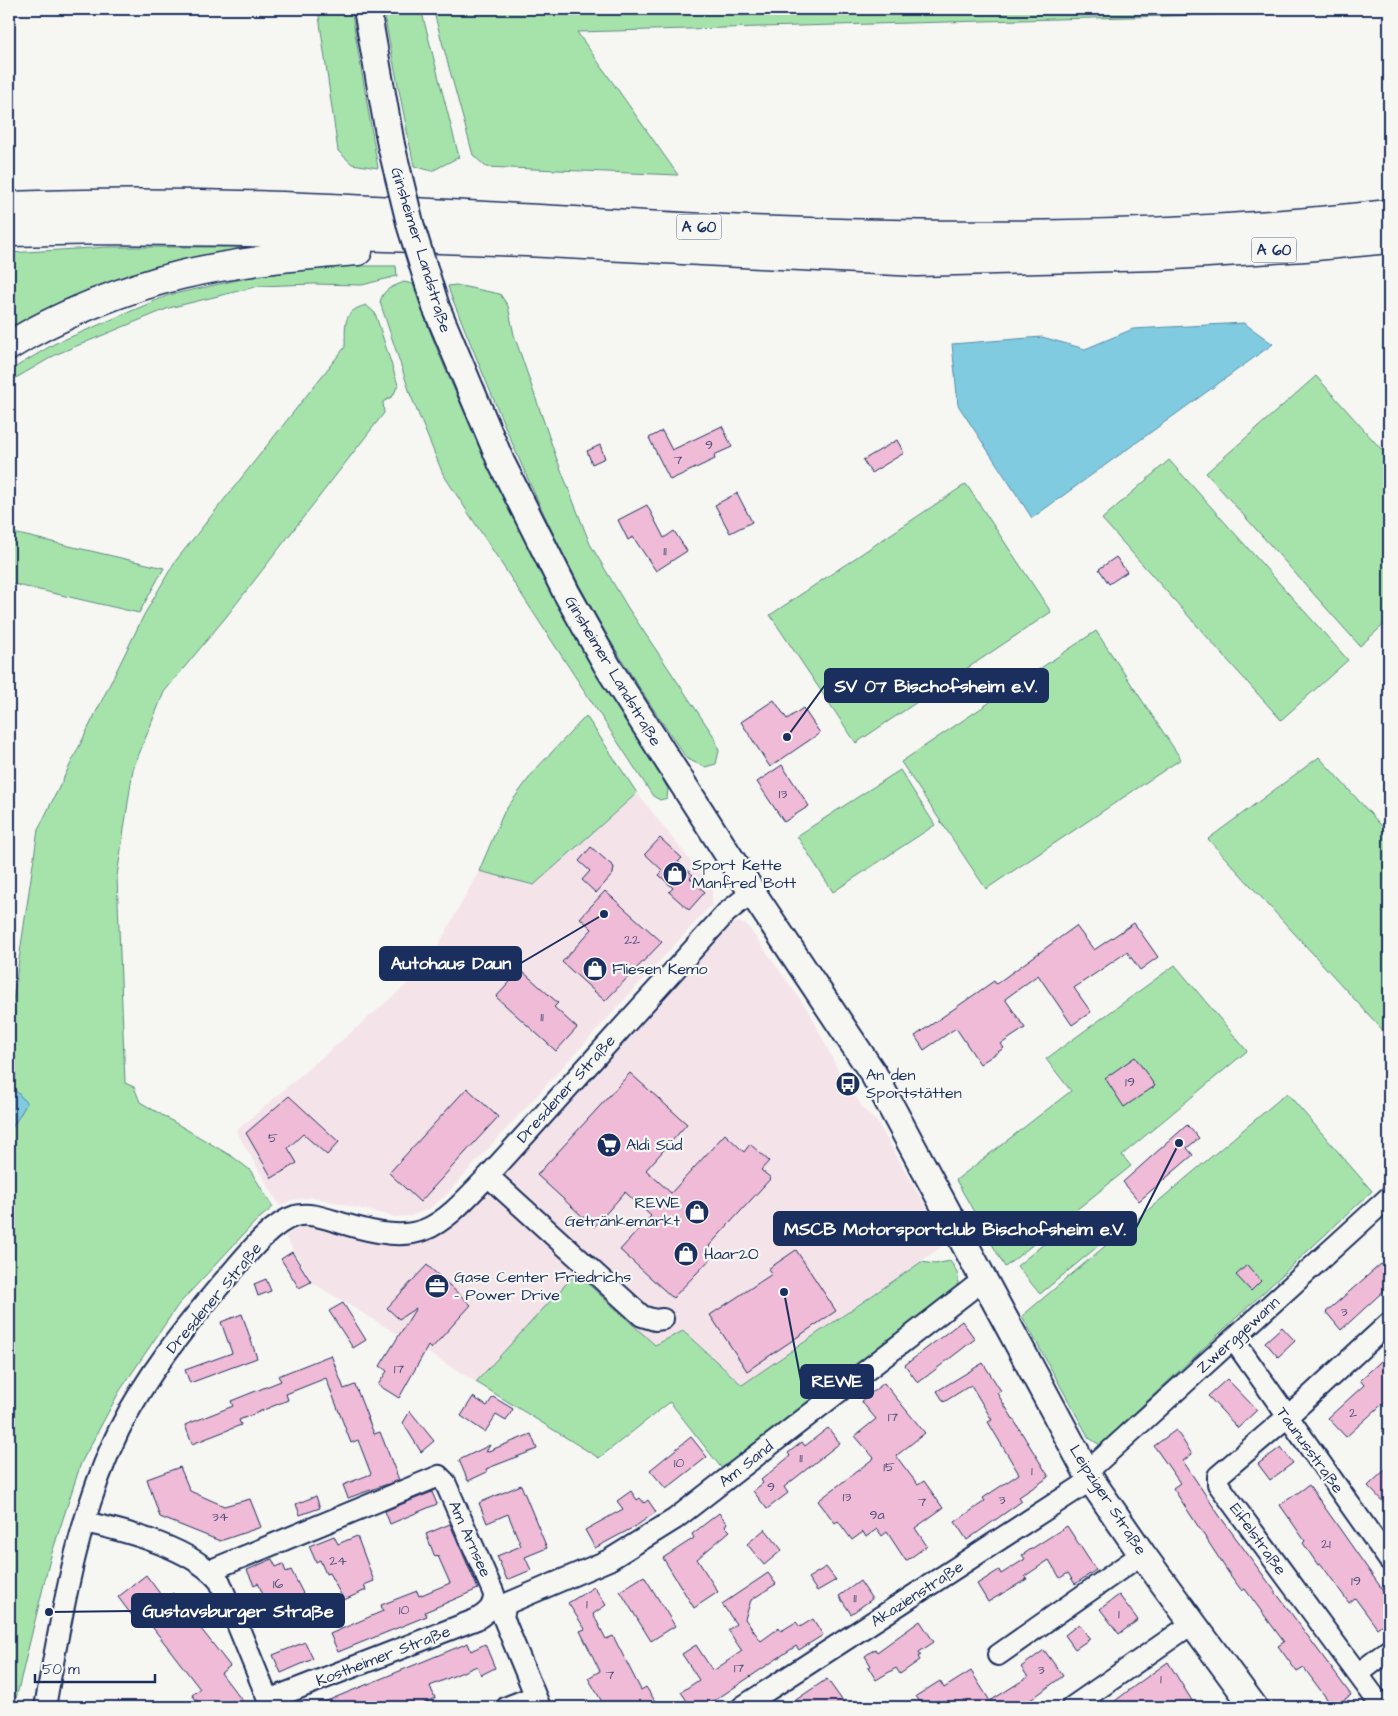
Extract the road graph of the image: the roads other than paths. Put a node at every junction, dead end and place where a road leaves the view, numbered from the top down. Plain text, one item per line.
1 (367, 9) edge
2 (9, 206) edge
3 (1389, 214) edge
4 (9, 232) edge
5 (1389, 239) edge
6 (632, 247) junction
7 (9, 346) edge
8 (752, 892) junction
9 (488, 1176) junction
10 (1389, 1197) edge
11 (983, 1280) junction
12 (663, 1319) dead end
13 (1389, 1323) edge
14 (1232, 1340) junction
15 (1287, 1417) junction
16 (1089, 1476) junction
17 (84, 1522) junction
18 (1387, 1550) edge
19 (1142, 1554) junction
20 (211, 1570) junction
21 (494, 1604) joint
22 (1192, 1623) junction
23 (1389, 1650) edge
24 (998, 1655) dead end
25 (1358, 1674) junction
26 (538, 1702) edge
27 (269, 1704) edge
28 (45, 1707) edge
29 (507, 1707) edge
30 (742, 1707) edge
31 (1072, 1707) edge
32 (1254, 1707) edge
33 (1382, 1707) edge

1 - 8 main road, Ginsheimer Landstraße, bridge
2 - 3 highway, A 60
4 - 6 highway, A 60
5 - 6 highway, A 60
6 - 7 highway, A 60
8 - 9 street, Dresdener Straße
8 - 11 main road, Ginsheimer Landstraße
9 - 12 street
9 - 17 street, Dresdener Straße
10 - 14 street, Zwerggewann
11 - 16 main road, Leipziger Straße
11 - 26 street, Am Sand
13 - 15 street, Eifelstraße
14 - 15 street, Taunusstraße
14 - 16 street, Zwerggewann
15 - 18 street, Taunusstraße
15 - 25 street, Eifelstraße
16 - 19 main road, Leipziger Straße
16 - 30 street, Akazienstraße
17 - 20 street
17 - 28 street, Dresdener Straße
19 - 22 main road, Leipziger Straße
19 - 24 street
20 - 21 street, Am Arnsee
20 - 27 street
21 - 27 street, Kostheimer Straße
22 - 31 street
22 - 32 main road, Leipziger Straße
23 - 25 street
25 - 33 street, Eifelstraße
26 - 29 street

